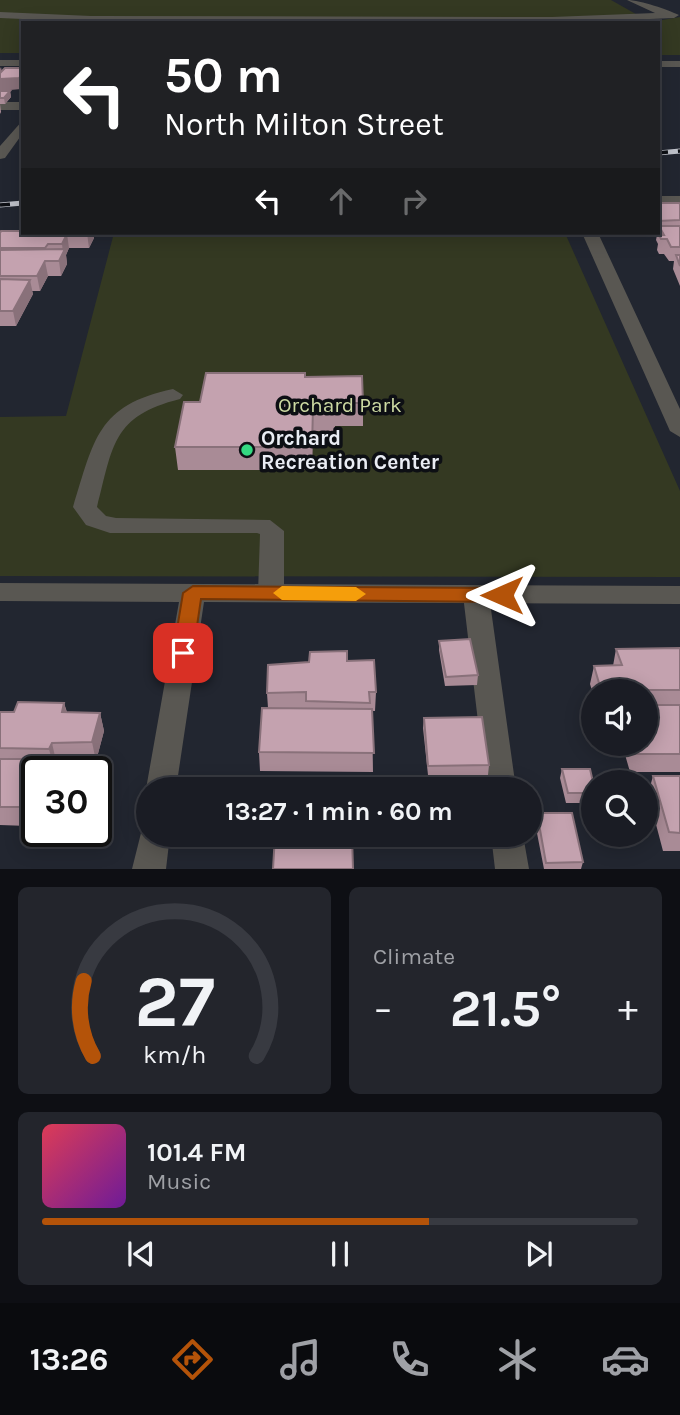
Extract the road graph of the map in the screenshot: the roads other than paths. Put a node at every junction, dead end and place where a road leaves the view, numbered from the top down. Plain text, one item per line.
1 (629, 0) edge
2 (655, 0) edge
3 (654, 11) junction
4 (589, 14) junction
5 (677, 14) edge
6 (0, 15) edge
7 (502, 19) junction
8 (0, 63) edge
9 (21, 63) edge
10 (660, 64) edge
11 (680, 64) edge
12 (0, 106) edge
13 (21, 106) edge
14 (21, 127) edge
15 (0, 155) edge
16 (660, 200) edge
17 (680, 200) edge
18 (591, 235) edge
19 (173, 395) dead end
20 (680, 430) edge
21 (0, 592) edge
22 (193, 593) junction
23 (271, 593) junction
24 (476, 595) junction
25 (680, 595) edge
26 (163, 777) edge
27 (499, 777) edge
28 (152, 847) edge
29 (509, 847) edge
30 (149, 869) edge
31 (512, 869) edge

1 - 3 street
1 - 4 street
2 - 5 street
3 - 4 street
3 - 5 street
4 - 7 street
5 - 7 street
6 - 7 street
8 - 9 street
10 - 11 street
12 - 13 street
14 - 15 street
16 - 17 street
18 - 20 street
19 - 23 street
21 - 22 street
22 - 23 street
22 - 26 street
23 - 24 street
24 - 25 street
24 - 27 street
28 - 30 street
29 - 31 street

